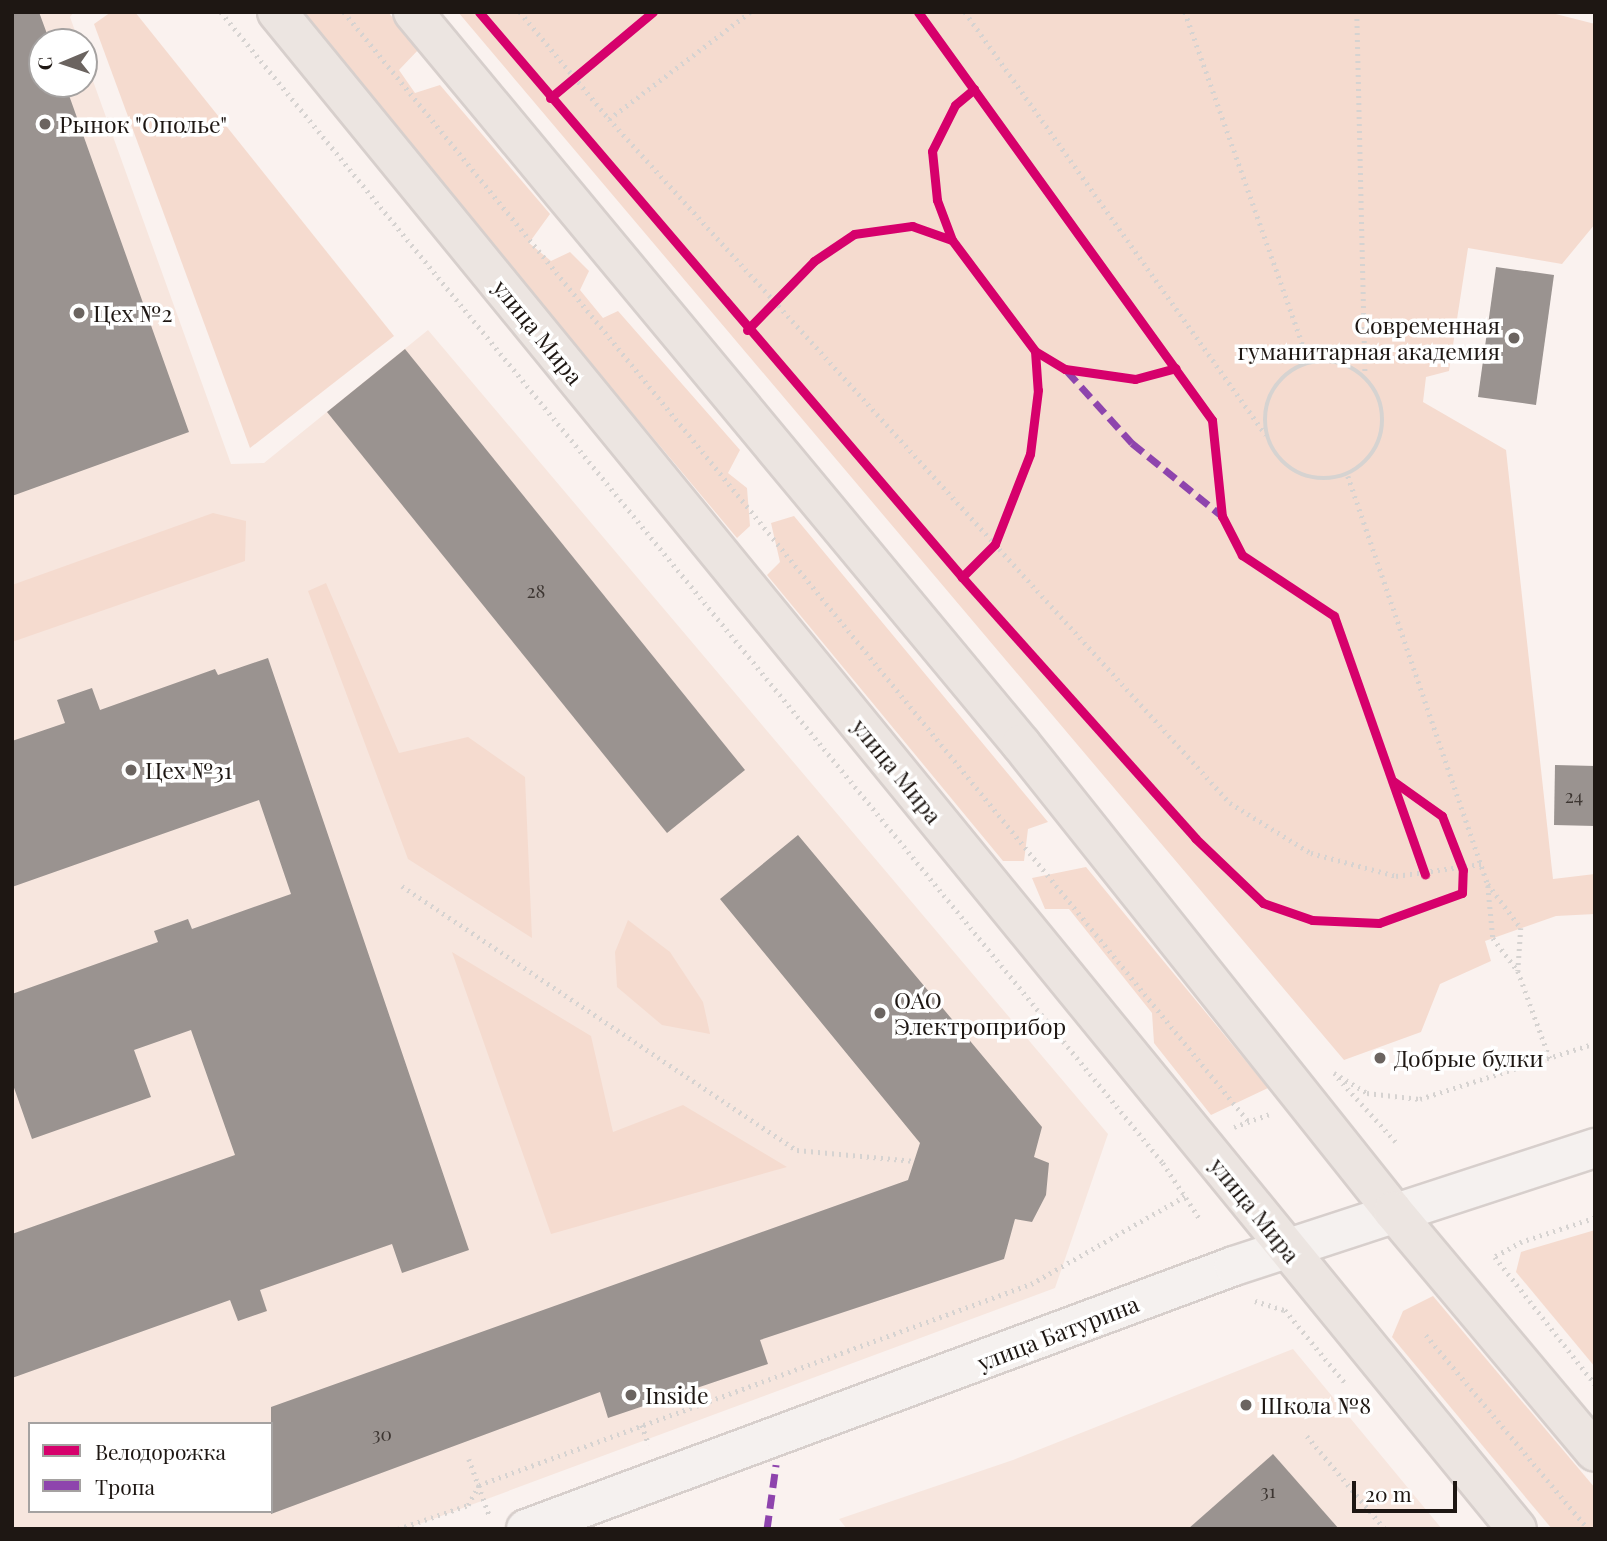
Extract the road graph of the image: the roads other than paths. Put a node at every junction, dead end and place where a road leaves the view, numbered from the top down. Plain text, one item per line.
1 (277, 12) edge
2 (413, 12) edge
3 (1595, 1148) edge
4 (1393, 1211) junction
5 (1285, 1248) junction
6 (1595, 1451) edge
7 (526, 1529) edge
8 (1517, 1529) edge

1 - 5 main road, улица Мира
2 - 4 main road
3 - 4 street, улица Батурина
4 - 5 street, улица Батурина
4 - 6 main road
5 - 7 street, улица Батурина
5 - 8 main road, улица Мира

